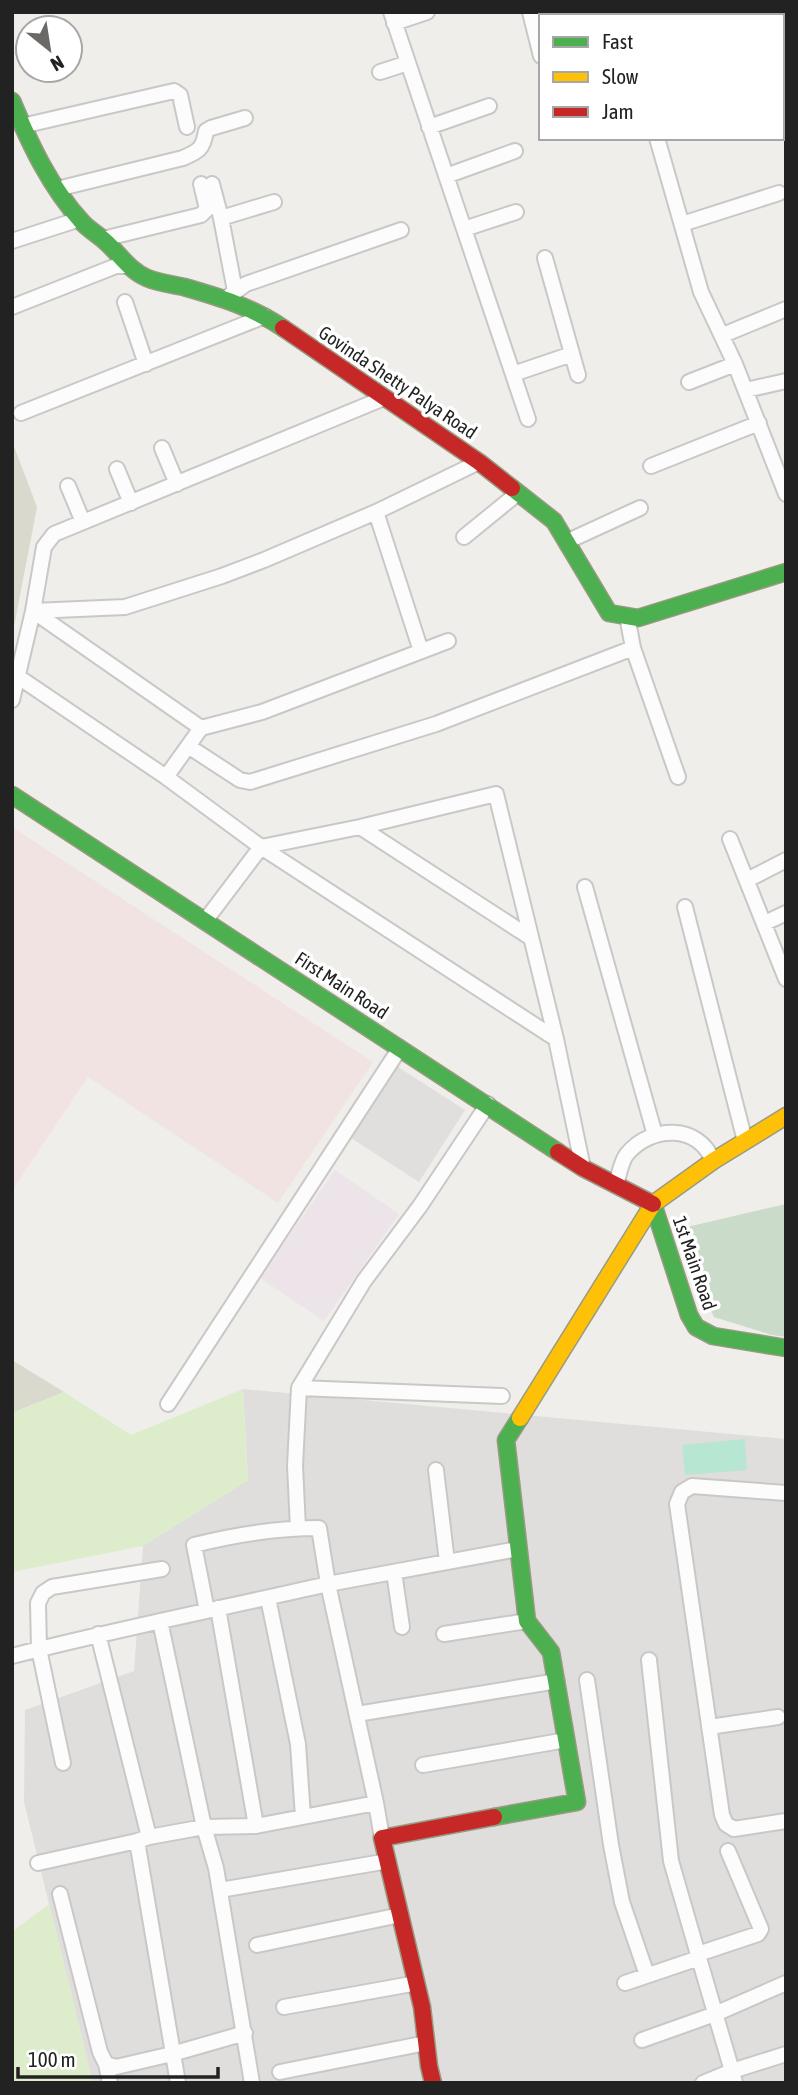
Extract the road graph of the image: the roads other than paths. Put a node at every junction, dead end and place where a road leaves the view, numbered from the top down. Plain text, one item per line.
1 (427, 12) edge
2 (530, 12) edge
3 (392, 18) edge
4 (539, 48) edge
5 (408, 64) junction
6 (380, 72) dead end
7 (12, 101) edge
8 (489, 106) dead end
9 (246, 118) dead end
10 (22, 126) junction
11 (187, 127) dead end
12 (429, 127) junction
13 (658, 140) edge
14 (515, 151) dead end
15 (446, 176) junction
16 (57, 189) junction
17 (779, 193) dead end
18 (274, 202) dead end
19 (516, 212) dead end
20 (221, 218) junction
21 (80, 219) junction
22 (681, 224) junction
23 (464, 229) junction
24 (401, 230) dead end
25 (103, 239) junction
26 (12, 241) edge
27 (545, 258) dead end
28 (128, 266) junction
29 (230, 295) junction
30 (125, 302) dead end
31 (12, 307) edge
32 (786, 309) edge
33 (265, 316) junction
34 (723, 335) junction
35 (572, 354) junction
36 (146, 364) junction
37 (735, 364) junction
38 (513, 374) junction
39 (578, 375) dead end
40 (786, 381) edge
41 (689, 382) dead end
42 (746, 390) junction
43 (384, 398) junction
44 (21, 413) dead end
45 (528, 419) dead end
46 (759, 424) junction
47 (162, 448) dead end
48 (779, 455) edge
49 (479, 462) junction
50 (652, 466) dead end
51 (117, 469) dead end
52 (177, 484) junction
53 (68, 486) dead end
54 (518, 493) junction
55 (786, 494) edge
56 (131, 503) junction
57 (640, 508) dead end
58 (376, 512) junction
59 (83, 522) junction
60 (464, 537) dead end
61 (566, 542) junction
62 (786, 572) edge
63 (33, 611) junction
64 (626, 616) junction
65 (448, 641) dead end
66 (633, 648) junction
67 (421, 651) junction
68 (17, 676) junction
69 (12, 700) edge
70 (201, 728) junction
71 (188, 746) junction
72 (166, 777) junction
73 (678, 777) dead end
74 (12, 795) edge
75 (360, 827) junction
76 (730, 839) dead end
77 (261, 847) junction
78 (786, 860) edge
79 (747, 880) junction
80 (584, 887) dead end
81 (685, 907) dead end
82 (786, 913) edge
83 (205, 921) junction
84 (765, 923) junction
85 (531, 938) junction
86 (786, 979) edge
87 (556, 1039) junction
88 (400, 1048) junction
89 (488, 1104) junction
90 (786, 1116) edge
91 (655, 1135) junction
92 (745, 1141) junction
93 (713, 1161) junction
94 (583, 1168) junction
95 (616, 1185) junction
96 (653, 1204) junction
97 (786, 1348) edge
98 (299, 1388) junction
99 (502, 1396) dead end
100 (169, 1405) dead end
101 (436, 1470) dead end
102 (786, 1493) edge
103 (298, 1528) junction
104 (519, 1549) junction
105 (447, 1562) junction
106 (162, 1569) dead end
107 (394, 1572) junction
108 (328, 1584) junction
109 (268, 1598) junction
110 (212, 1610) junction
111 (527, 1620) junction
112 (160, 1621) junction
113 (402, 1627) dead end
114 (98, 1634) junction
115 (444, 1634) dead end
116 (39, 1649) junction
117 (12, 1656) edge
118 (649, 1660) dead end
119 (587, 1680) dead end
120 (557, 1681) junction
121 (357, 1714) junction
122 (778, 1717) dead end
123 (709, 1727) junction
124 (566, 1740) junction
125 (63, 1763) dead end
126 (423, 1765) dead end
127 (376, 1803) junction
128 (303, 1817) junction
129 (786, 1821) edge
130 (256, 1826) junction
131 (204, 1827) junction
132 (382, 1838) junction
133 (143, 1839) junction
134 (728, 1851) dead end
135 (388, 1861) junction
136 (38, 1863) dead end
137 (220, 1890) junction
138 (60, 1894) dead end
139 (400, 1915) junction
140 (257, 1945) dead end
141 (699, 1956) junction
142 (647, 1975) junction
143 (417, 1983) junction
144 (625, 1983) dead end
145 (786, 1983) edge
146 (284, 2007) dead end
147 (715, 2014) junction
148 (245, 2033) junction
149 (642, 2040) dead end
150 (426, 2043) junction
151 (172, 2054) junction
152 (786, 2054) edge
153 (106, 2064) junction
154 (280, 2073) dead end
155 (733, 2077) edge
156 (110, 2083) edge
157 (177, 2083) edge
158 (252, 2083) edge
159 (433, 2083) edge
160 (703, 2083) edge

1 - 3 street
2 - 4 street
3 - 5 street
5 - 6 street
5 - 12 street
7 - 10 street, Govinda Shetty Palya Road
8 - 12 street
9 - 16 street
10 - 11 street
10 - 16 street, Govinda Shetty Palya Road
12 - 15 street
13 - 22 street
14 - 15 street
15 - 23 street
16 - 21 street, Govinda Shetty Palya Road
17 - 22 street
18 - 20 street
19 - 23 street
20 - 25 street
20 - 29 street
21 - 25 street, Govinda Shetty Palya Road
21 - 26 street
22 - 34 street
23 - 38 street
24 - 29 street
25 - 28 street, Govinda Shetty Palya Road
27 - 35 street
28 - 29 street, Govinda Shetty Palya Road
28 - 31 street
29 - 33 street, Govinda Shetty Palya Road
30 - 36 street
32 - 34 street
33 - 36 street
33 - 43 street, Govinda Shetty Palya Road
34 - 37 street
35 - 38 street
35 - 39 street
36 - 44 street
37 - 41 street
37 - 42 street
38 - 45 street
40 - 42 street
42 - 46 street
43 - 49 street, Govinda Shetty Palya Road
43 - 52 street
46 - 48 street
46 - 50 street
47 - 52 street
48 - 55 street
49 - 54 street, Govinda Shetty Palya Road
49 - 58 street
51 - 56 street
52 - 56 street
53 - 59 street
54 - 60 street
54 - 61 street, Govinda Shetty Palya Road
56 - 59 street
57 - 61 street
58 - 63 street
58 - 67 street
59 - 63 street
61 - 64 street, Govinda Shetty Palya Road
62 - 64 street
63 - 68 street
63 - 70 street
64 - 66 street
65 - 67 street
66 - 71 street
66 - 73 street
67 - 70 street
68 - 69 street
68 - 72 street
70 - 71 street
71 - 72 street
72 - 77 street
74 - 83 street, First Main Road
75 - 77 street
75 - 85 street
75 - 85 street
76 - 79 street
77 - 83 street
77 - 87 street
78 - 79 street
79 - 84 street
80 - 91 street
81 - 92 street
82 - 84 street
83 - 88 street, First Main Road
84 - 86 street
85 - 87 street
87 - 94 street
88 - 89 street, First Main Road
88 - 100 street
89 - 94 street, First Main Road
89 - 98 street
90 - 92 street
91 - 93 street
91 - 95 street
92 - 93 street
93 - 96 street
94 - 95 street, First Main Road
95 - 96 street, First Main Road
96 - 97 street, 1st Main Road
96 - 104 street
98 - 99 street
98 - 103 street
101 - 105 street
102 - 123 street
103 - 108 street
103 - 110 street
104 - 105 street
104 - 111 street
105 - 107 street
106 - 116 street
107 - 108 street
107 - 113 street
108 - 109 street
108 - 121 street
109 - 110 street
109 - 128 street
110 - 112 street
110 - 130 street
111 - 115 street
111 - 120 street
112 - 114 street
112 - 131 street
114 - 116 street
114 - 133 street
116 - 117 street
116 - 125 street
118 - 141 street
119 - 142 street
120 - 121 street
120 - 124 street
121 - 127 street
122 - 123 street
123 - 129 street
124 - 126 street
124 - 132 street
127 - 128 street
127 - 132 street
128 - 130 street
130 - 131 street
131 - 133 street
131 - 137 street
132 - 135 street
133 - 136 street
133 - 151 street
134 - 141 street
135 - 137 street
135 - 139 street
137 - 148 street
138 - 153 street
139 - 140 street
139 - 143 street
141 - 142 street
141 - 147 street
142 - 144 street
143 - 146 street
143 - 150 street
145 - 147 street
147 - 149 street
147 - 155 street
148 - 151 street
148 - 158 street
150 - 154 street
150 - 159 street
151 - 153 street
151 - 157 street
152 - 155 street
153 - 156 street
155 - 160 street

